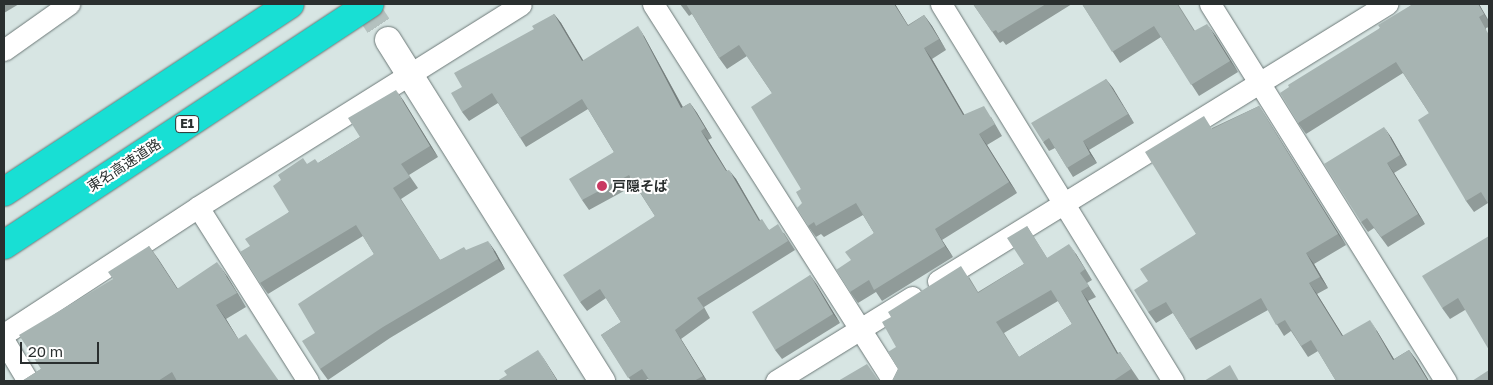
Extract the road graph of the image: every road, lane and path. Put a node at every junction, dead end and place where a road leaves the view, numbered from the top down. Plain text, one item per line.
1 (70, 4) edge
2 (290, 4) edge
3 (370, 4) edge
4 (521, 4) edge
5 (653, 4) edge
6 (941, 4) edge
7 (1210, 4) edge
8 (1387, 4) edge
9 (388, 40) tunnel mouth
10 (4, 50) edge
11 (408, 73) junction
12 (1259, 82) junction
13 (4, 192) edge
14 (1064, 202) junction
15 (198, 207) junction
16 (4, 245) edge
17 (861, 329) junction
18 (4, 334) edge
19 (4, 341) edge
20 (28, 381) edge
21 (308, 381) edge
22 (602, 381) edge
23 (776, 381) edge
24 (893, 381) edge
25 (1173, 381) edge
26 (1446, 381) edge

1 - 10 street
2 - 13 highway
3 - 16 highway, 東名高速道路 / E1
4 - 11 street
5 - 17 street
6 - 14 street
7 - 12 street
8 - 12 street
9 - 11 street
11 - 15 street
11 - 22 street
12 - 14 street
12 - 26 street
14 - 17 street
14 - 25 street
15 - 18 street
15 - 21 street
17 - 23 street
17 - 24 street
19 - 20 street

